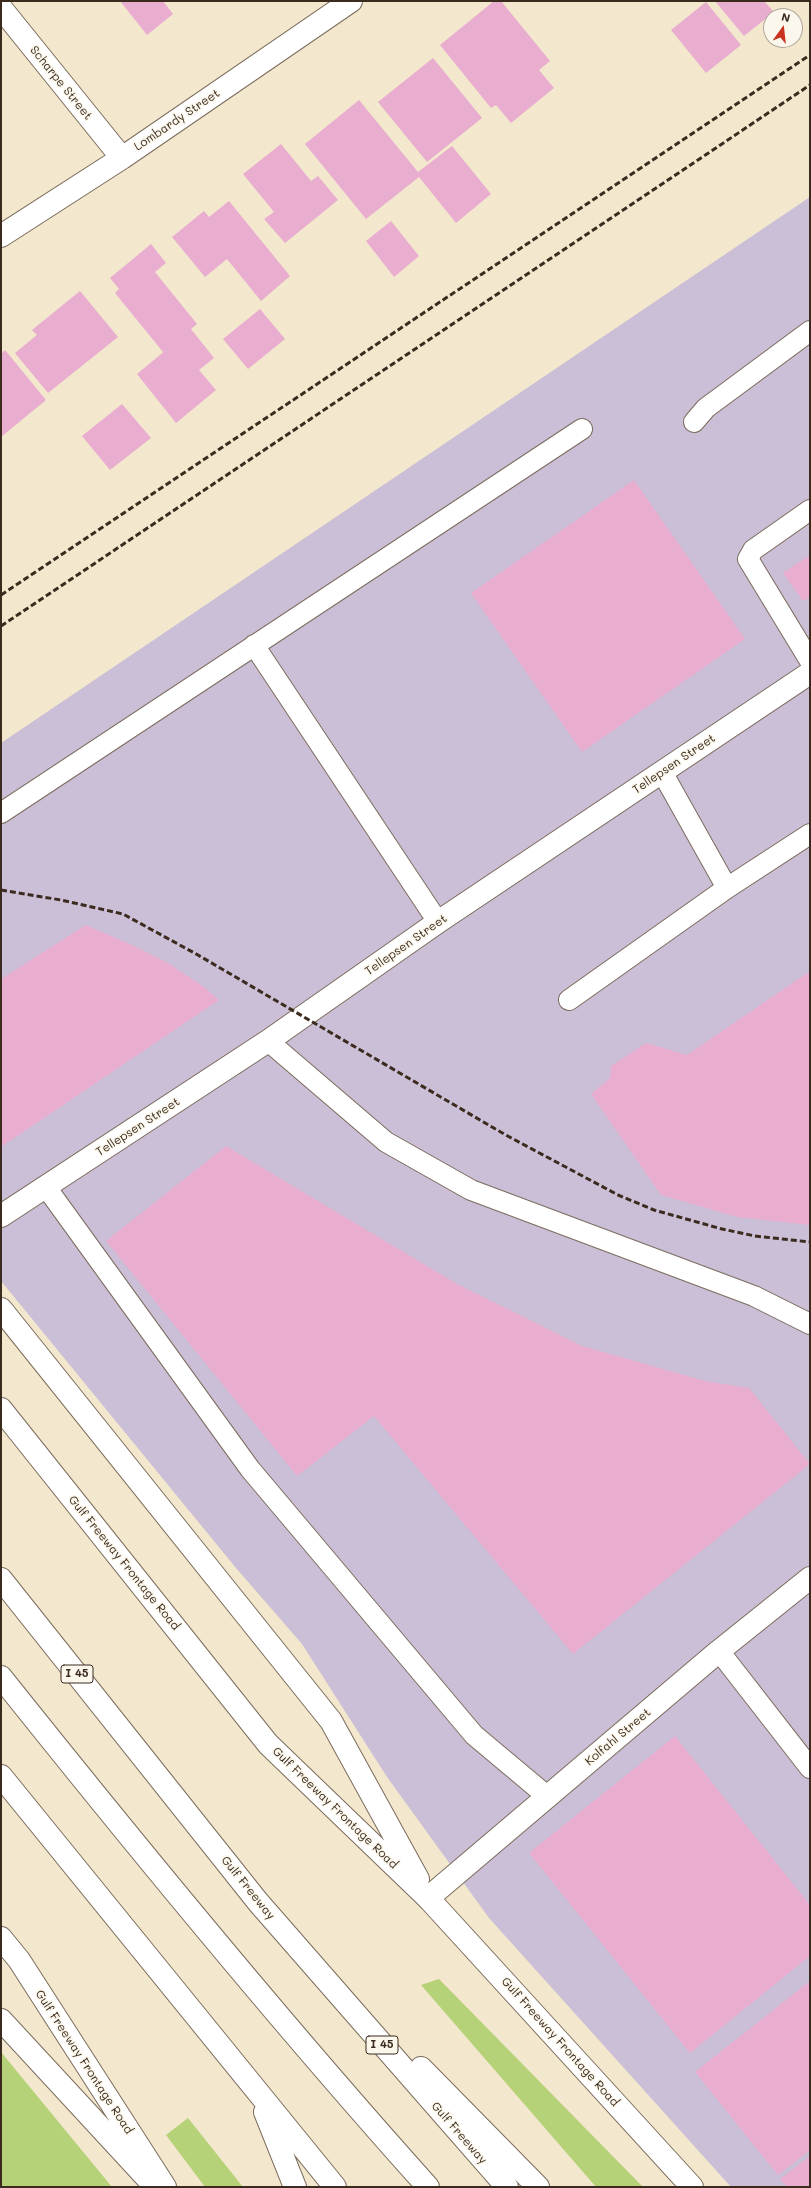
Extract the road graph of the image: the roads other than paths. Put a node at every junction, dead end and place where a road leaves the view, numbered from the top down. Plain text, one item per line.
1 (351, 1) edge
2 (1, 8) edge
3 (122, 158) junction
4 (1, 236) edge
5 (810, 331) edge
6 (694, 422) dead end
7 (582, 429) dead end
8 (810, 510) edge
9 (254, 645) junction
10 (810, 661) edge
11 (810, 673) edge
12 (662, 772) junction
13 (1, 813) edge
14 (810, 834) edge
15 (728, 888) junction
16 (438, 922) junction
17 (569, 1000) dead end
18 (268, 1041) junction
19 (46, 1187) junction
20 (1, 1216) edge
21 (1, 1308) edge
22 (810, 1324) edge
23 (1, 1409) edge
24 (810, 1578) edge
25 (1, 1579) edge
26 (719, 1651) junction
27 (1, 1677) edge
28 (810, 1768) edge
29 (1, 1776) edge
30 (548, 1797) junction
31 (428, 1898) junction
32 (258, 1902) junction
33 (1, 1938) edge
34 (1, 2020) edge
35 (257, 2092) junction
36 (155, 2187) edge
37 (165, 2187) edge
38 (295, 2187) edge
39 (335, 2187) edge
40 (428, 2187) edge
41 (506, 2187) edge
42 (538, 2187) edge
43 (692, 2187) edge

1 - 3 main road, Lombardy Street
2 - 3 main road, Scharpe Street
3 - 4 main road, Lombardy Street
5 - 6 lane
7 - 9 lane
8 - 10 lane
9 - 13 lane
9 - 16 lane
11 - 12 main road, Tellepsen Street
12 - 15 lane
12 - 16 main road, Tellepsen Street
14 - 15 lane
15 - 17 lane
16 - 18 main road, Tellepsen Street
18 - 19 main road, Tellepsen Street
18 - 22 lane
19 - 20 main road, Tellepsen Street
19 - 30 lane
21 - 31 main road
23 - 31 main road, Gulf Freeway Frontage Road
24 - 26 main road, Kolfahl Street
25 - 32 main road, Gulf Freeway / I 45
26 - 28 lane
26 - 30 main road, Kolfahl Street
27 - 40 main road
29 - 35 main road
30 - 31 main road, Kolfahl Street
31 - 43 main road, Gulf Freeway Frontage Road
32 - 41 main road, Gulf Freeway / I 45
32 - 42 main road
33 - 37 main road, Gulf Freeway Frontage Road
34 - 36 main road
35 - 38 main road
35 - 39 main road

